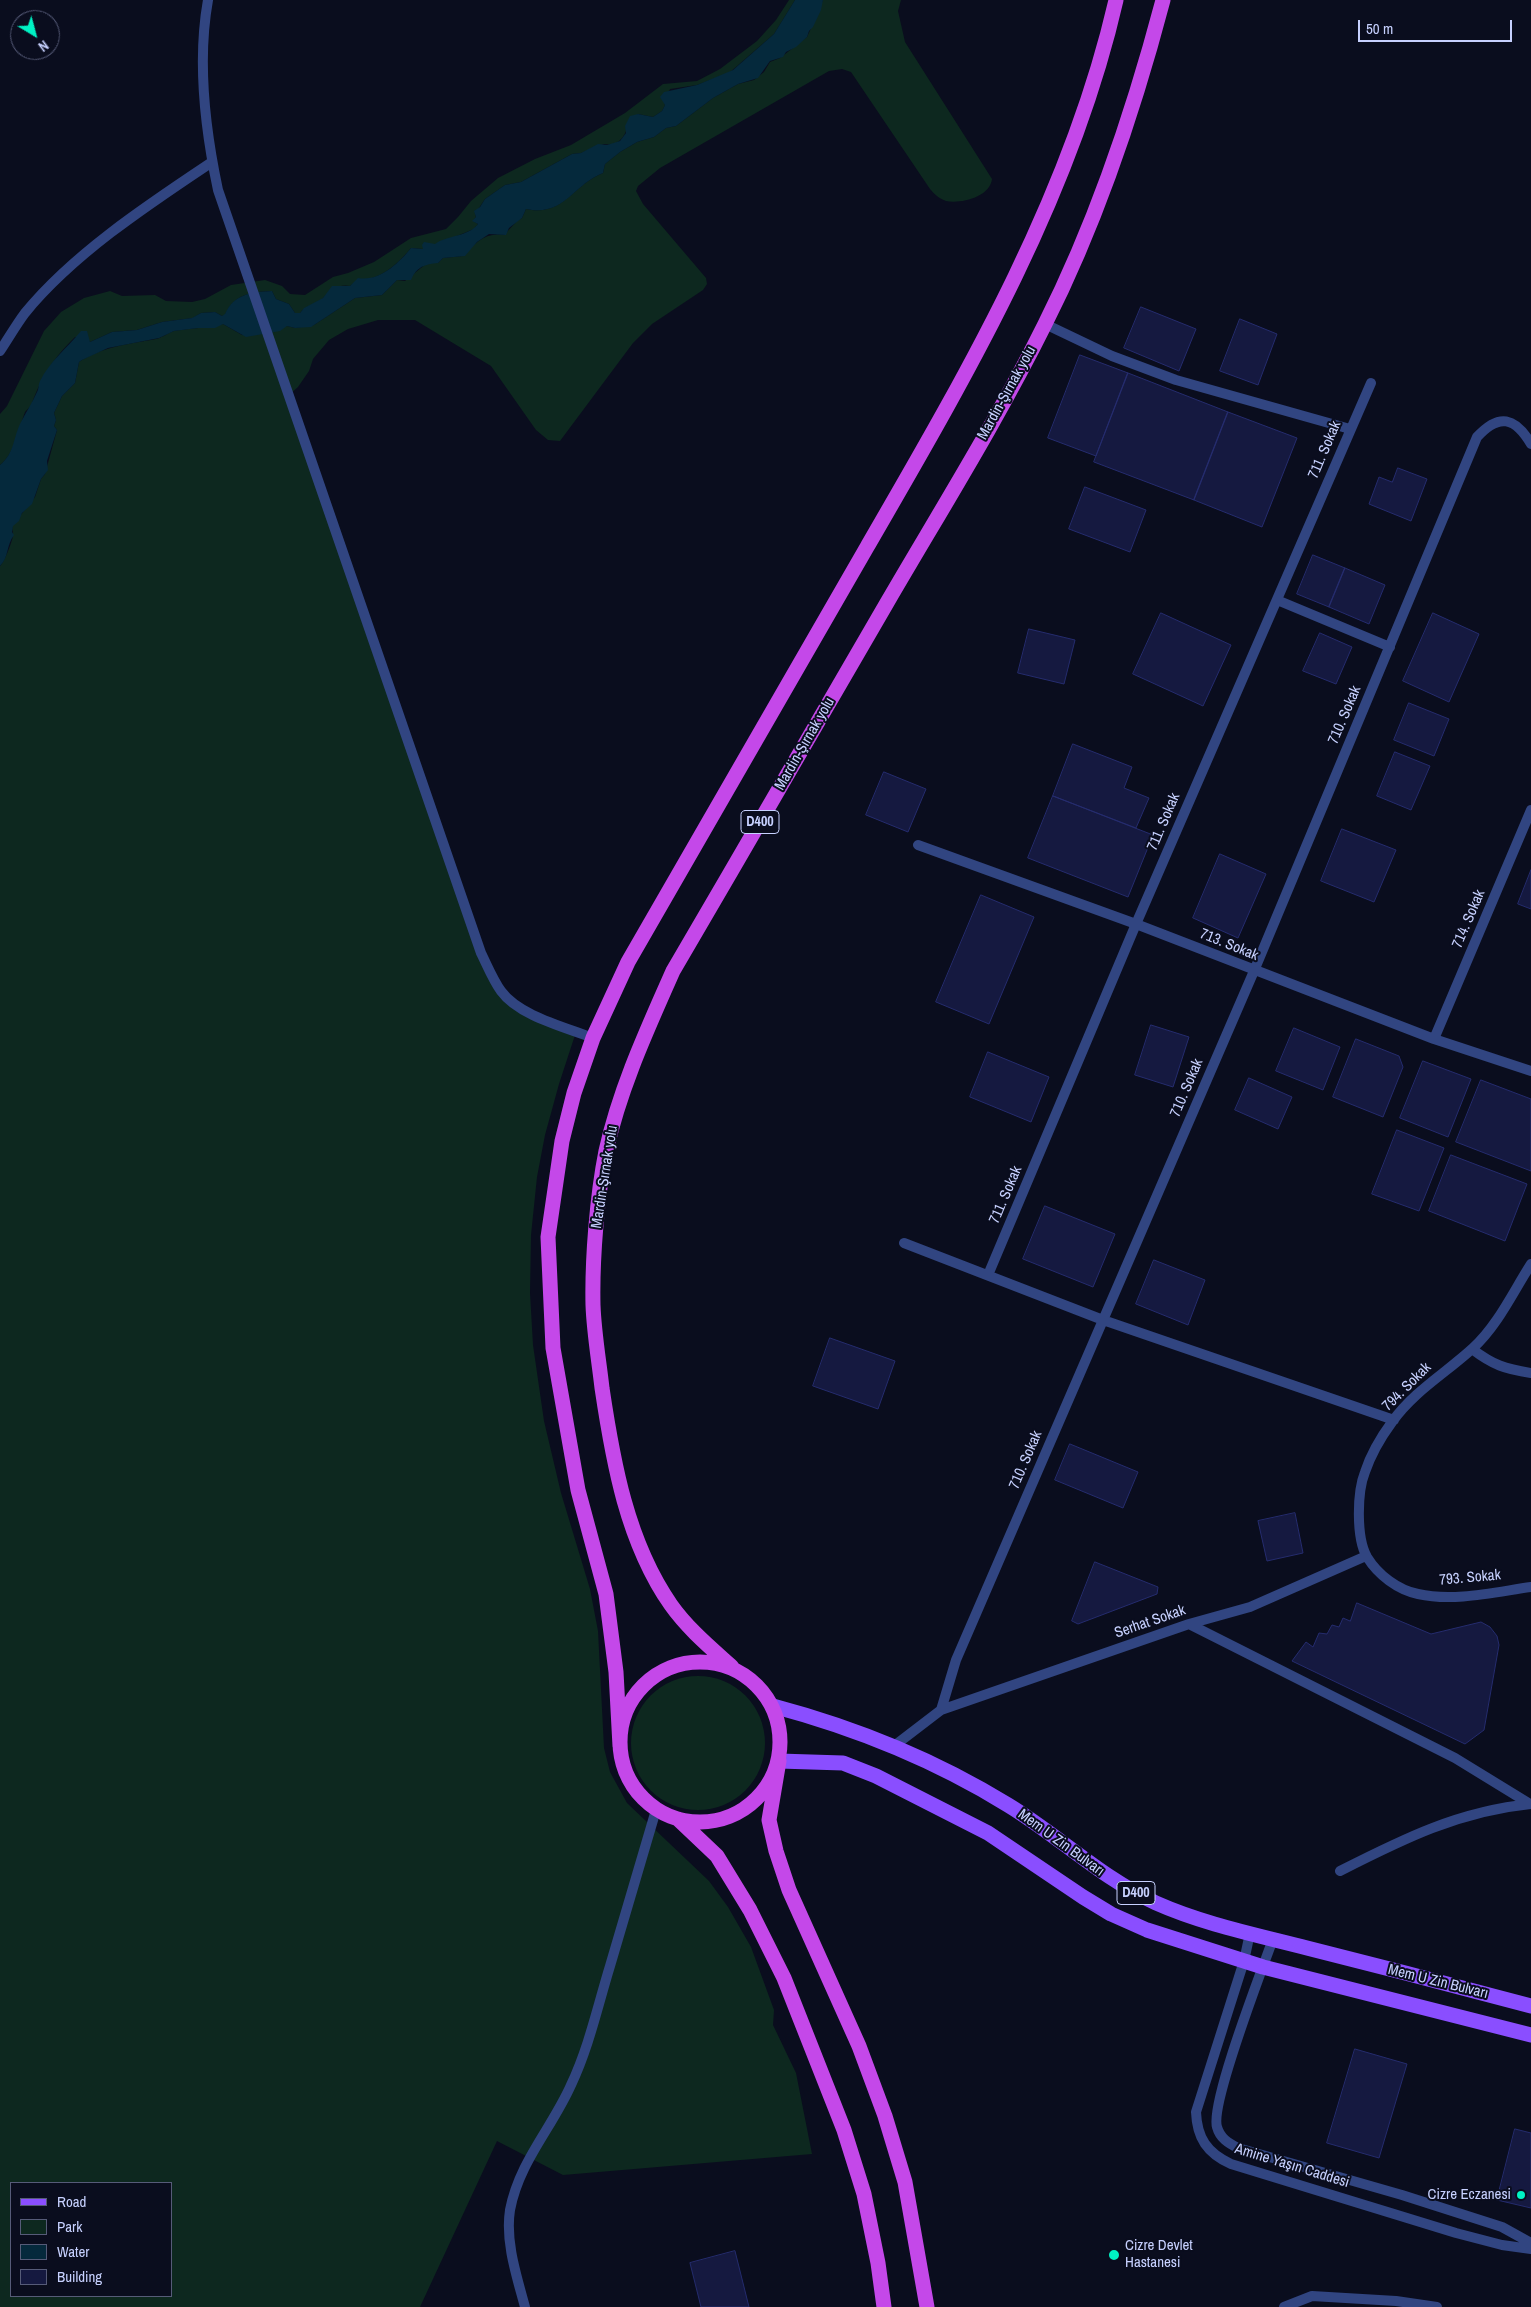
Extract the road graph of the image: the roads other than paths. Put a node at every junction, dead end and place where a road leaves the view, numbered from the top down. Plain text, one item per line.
1 (208, 0) edge
2 (1116, 0) edge
3 (1163, 0) edge
4 (212, 162) junction
5 (1045, 324) junction
6 (0, 351) edge
7 (1371, 383) dead end
8 (1350, 429) junction
9 (1531, 444) edge
10 (1276, 600) junction
11 (1390, 647) junction
12 (1531, 810) edge
13 (918, 845) dead end
14 (1136, 924) junction
15 (1254, 971) junction
16 (593, 1038) junction
17 (1434, 1039) junction
18 (1531, 1070) edge
19 (904, 1243) dead end
20 (1531, 1264) edge
21 (988, 1275) junction
22 (1103, 1320) junction
23 (1472, 1349) junction
24 (1531, 1373) edge
25 (1394, 1420) junction
26 (1366, 1556) junction
27 (1531, 1587) edge
28 (1189, 1624) junction
29 (732, 1667) junction
30 (773, 1706) junction
31 (941, 1710) junction
32 (620, 1746) junction
33 (894, 1746) junction
34 (779, 1761) junction
35 (1530, 1804) edge
36 (656, 1810) junction
37 (678, 1819) junction
38 (1340, 1871) dead end
39 (1250, 1933) junction
40 (1273, 1939) junction
41 (1244, 1961) junction
42 (1264, 1966) junction
43 (1531, 2006) edge
44 (1531, 2035) edge
45 (1531, 2243) edge
46 (1531, 2249) edge
47 (525, 2307) edge
48 (884, 2307) edge
49 (927, 2307) edge
50 (1284, 2307) edge
51 (1437, 2307) edge

1 - 4 street
2 - 16 highway
3 - 5 highway, Mardin-Şırnak yolu / D400
4 - 6 street
4 - 16 street
5 - 8 street
5 - 29 highway, Mardin-Şırnak yolu / D400
7 - 8 street, 711. Sokak
8 - 10 street, 711. Sokak
9 - 11 street, 710. Sokak
10 - 11 street
10 - 14 street, 711. Sokak
11 - 15 street, 710. Sokak
12 - 17 street, 714. Sokak
13 - 14 street, 713. Sokak
14 - 15 street, 713. Sokak
14 - 21 street, 711. Sokak
15 - 17 street, 713. Sokak
15 - 22 street, 710. Sokak
16 - 32 highway
17 - 18 street, 713. Sokak
19 - 21 street
20 - 23 street, 794. Sokak
21 - 22 street
22 - 25 street
22 - 31 street, 710. Sokak
23 - 24 street
23 - 25 street, 794. Sokak
25 - 26 street, 794. Sokak
26 - 27 street, 793. Sokak
26 - 28 street, Serhat Sokak
28 - 31 street, Serhat Sokak
28 - 35 street
29 - 30 highway
29 - 32 highway
30 - 33 main road, Mem U Zin Bulvarı / D400
30 - 34 highway
31 - 33 street
32 - 36 highway
33 - 39 main road, Mem U Zin Bulvarı / D400
34 - 37 highway
34 - 41 main road, Mem U Zin Bulvarı / D400
34 - 49 highway
35 - 38 street
36 - 37 highway
36 - 47 street
37 - 48 highway
39 - 40 main road, Mem U Zin Bulvarı / D400
39 - 41 street, Amine Yaşın Caddesi
40 - 42 street, Amine Yaşın Caddesi
40 - 43 main road, Mem U Zin Bulvarı / D400
41 - 42 main road, Mem U Zin Bulvarı / D400
41 - 46 street, Amine Yaşın Caddesi
42 - 44 main road, Mem U Zin Bulvarı / D400
42 - 45 street, Amine Yaşın Caddesi
50 - 51 street

